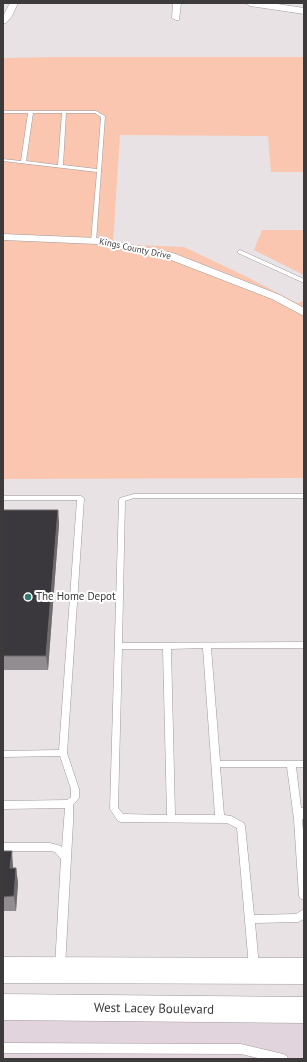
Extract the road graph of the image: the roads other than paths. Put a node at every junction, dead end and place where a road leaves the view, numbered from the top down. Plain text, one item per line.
1 (14, 3) edge
2 (177, 3) edge
3 (250, 3) edge
4 (304, 12) edge
5 (176, 18) dead end
6 (3, 21) edge
7 (3, 112) edge
8 (31, 112) junction
9 (64, 112) junction
10 (3, 160) edge
11 (23, 162) junction
12 (60, 167) junction
13 (99, 171) junction
14 (3, 236) edge
15 (94, 241) junction
16 (240, 252) dead end
17 (304, 281) edge
18 (304, 313) edge
19 (304, 496) edge
20 (3, 498) edge
21 (207, 645) junction
22 (304, 645) edge
23 (118, 646) junction
24 (167, 646) junction
25 (63, 753) junction
26 (3, 754) edge
27 (216, 764) junction
28 (291, 764) junction
29 (304, 764) edge
30 (69, 804) junction
31 (3, 805) edge
32 (304, 811) edge
33 (170, 818) junction
34 (220, 819) junction
35 (298, 819) junction
36 (3, 847) edge
37 (66, 858) junction
38 (304, 896) edge
39 (304, 913) edge
40 (249, 919) junction
41 (3, 970) edge
42 (304, 970) edge
43 (59, 971) junction
44 (254, 971) junction
45 (3, 1007) edge
46 (304, 1010) edge
47 (3, 1048) edge
48 (284, 1059) edge

1 - 6 street
2 - 5 street
3 - 4 street
7 - 8 lane
8 - 9 lane
8 - 11 lane
9 - 12 lane
9 - 13 lane
10 - 11 lane
11 - 12 lane
12 - 13 lane
13 - 15 lane
14 - 15 street, Kings County Drive
15 - 18 street, Kings County Drive
16 - 17 lane
19 - 23 lane
20 - 25 lane
21 - 22 lane
21 - 24 lane
21 - 27 lane
23 - 24 lane
23 - 33 lane
24 - 33 lane
25 - 26 lane
25 - 30 lane
27 - 28 lane
27 - 34 lane
28 - 29 lane
28 - 35 lane
30 - 31 lane
30 - 37 lane
32 - 35 lane
33 - 34 lane
34 - 40 lane
35 - 38 lane
36 - 37 lane
37 - 43 lane
39 - 40 lane
40 - 44 lane
41 - 43 main road
42 - 44 main road
43 - 44 main road
45 - 46 main road, West Lacey Boulevard
47 - 48 lane

